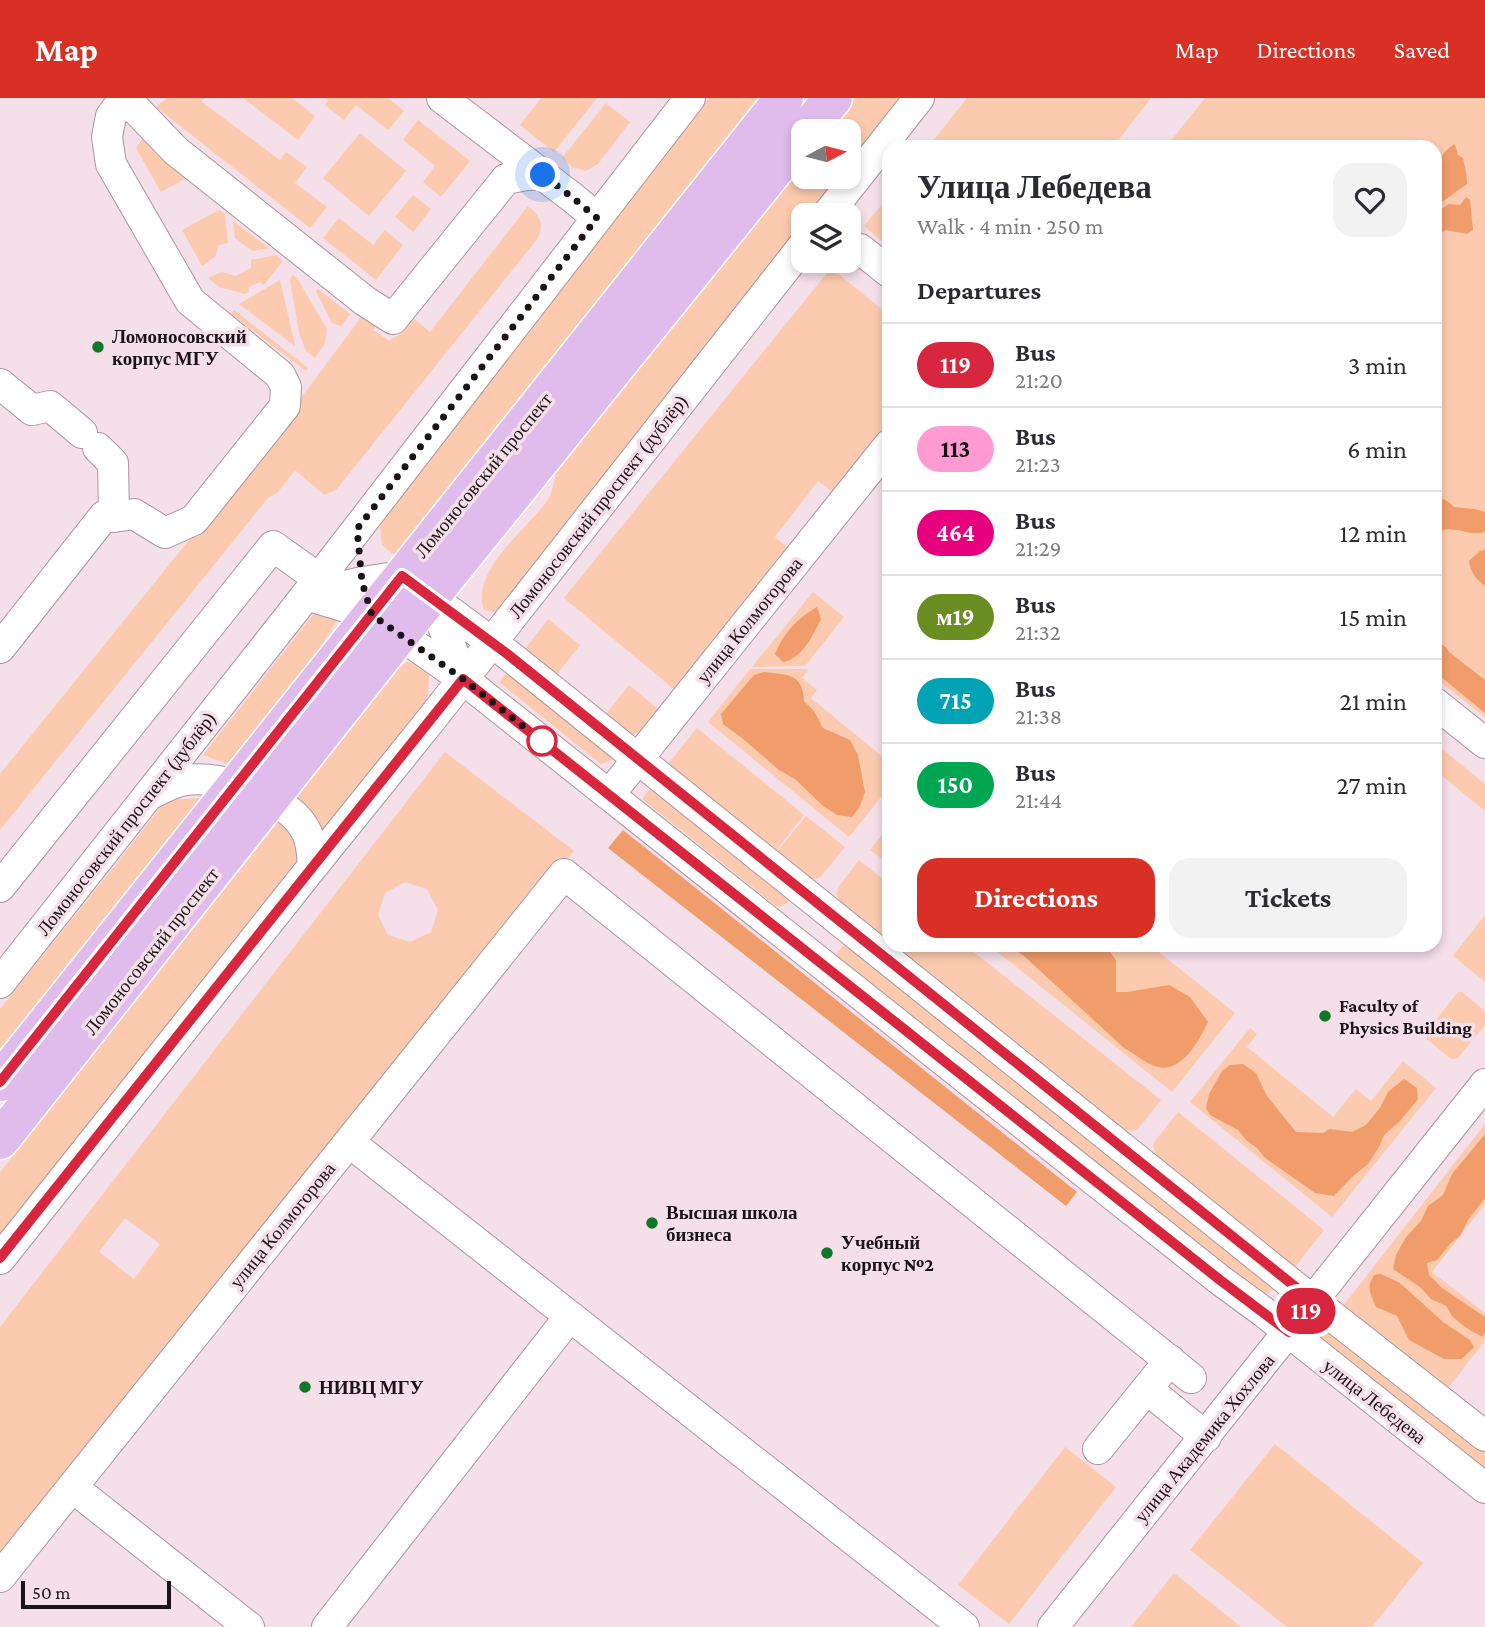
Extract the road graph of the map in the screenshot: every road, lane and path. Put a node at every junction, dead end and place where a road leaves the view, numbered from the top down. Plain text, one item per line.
1 (125, 98) edge
2 (442, 98) edge
3 (690, 98) edge
4 (784, 98) edge
5 (833, 98) edge
6 (919, 98) edge
7 (816, 119) edge
8 (886, 140) edge
9 (882, 145) edge
10 (791, 149) edge
11 (543, 175) junction
12 (836, 203) edge
13 (597, 218) junction
14 (861, 250) edge
15 (791, 261) edge
16 (882, 266) edge
17 (0, 384) edge
18 (882, 454) edge
19 (114, 517) junction
20 (357, 529) junction
21 (417, 586) junction
22 (312, 587) junction
23 (378, 610) junction
24 (492, 642) junction
25 (0, 648) edge
26 (463, 679) junction
27 (1442, 709) edge
28 (1485, 743) edge
29 (638, 760) junction
30 (254, 792) junction
31 (609, 795) junction
32 (146, 798) junction
33 (313, 866) junction
34 (0, 887) edge
35 (815, 902) junction
36 (785, 934) junction
37 (0, 983) edge
38 (0, 1082) edge
39 (1485, 1084) edge
40 (0, 1140) edge
41 (349, 1142) junction
42 (1133, 1156) junction
43 (1108, 1190) junction
44 (0, 1259) edge
45 (1313, 1301) junction
46 (570, 1316) junction
47 (1289, 1332) junction
48 (1147, 1389) junction
49 (1485, 1436) edge
50 (1206, 1437) junction
51 (1098, 1449) dead end
52 (72, 1487) junction
53 (1485, 1488) edge
54 (0, 1577) edge
55 (249, 1627) edge
56 (327, 1627) edge
57 (964, 1627) edge
58 (1053, 1627) edge

1 - 11 street
1 - 19 street
2 - 11 street
3 - 13 street, Ломоносовский проспект (дублёр)
4 - 21 main road, Ломоносовский проспект
5 - 7 main road, Ломоносовский проспект
6 - 8 street
9 - 12 street
10 - 21 main road, Ломоносовский проспект
11 - 13 street
13 - 20 street, Ломоносовский проспект (дублёр)
14 - 16 street
15 - 24 street, Ломоносовский проспект (дублёр)
17 - 19 street
18 - 29 street, улица Колмогорова
19 - 25 street
20 - 22 street, Ломоносовский проспект (дублёр)
20 - 23 street
21 - 23 main road, Ломоносовский проспект
21 - 24 street
21 - 26 street
22 - 23 street, улица Лебедева
22 - 32 street, Ломоносовский проспект (дублёр)
22 - 34 street, улица Лебедева
23 - 26 street, улица Лебедева
23 - 30 main road, Ломоносовский проспект
24 - 26 street, Ломоносовский проспект (дублёр)
24 - 29 street
26 - 31 street, улица Лебедева
26 - 33 street, Ломоносовский проспект (дублёр)
27 - 28 street
29 - 31 street, улица Колмогорова
29 - 35 street
30 - 32 street
30 - 33 street
30 - 38 main road, Ломоносовский проспект
30 - 40 main road, Ломоносовский проспект
31 - 36 street, улица Лебедева
32 - 37 street, Ломоносовский проспект (дублёр)
33 - 44 street, Ломоносовский проспект (дублёр)
35 - 36 street
35 - 42 street
36 - 43 street, улица Лебедева
39 - 45 street, улица Академика Хохлова
41 - 46 street
41 - 48 street, улица Колмогорова
41 - 52 street, улица Колмогорова
42 - 43 street
42 - 45 street
43 - 47 street, улица Лебедева
45 - 47 street, улица Академика Хохлова
45 - 49 street
46 - 56 street
46 - 57 street
47 - 50 street, улица Академика Хохлова
47 - 53 street, улица Лебедева
48 - 50 street
48 - 51 street
50 - 58 street, улица Академика Хохлова
52 - 54 street, улица Колмогорова
52 - 55 street

